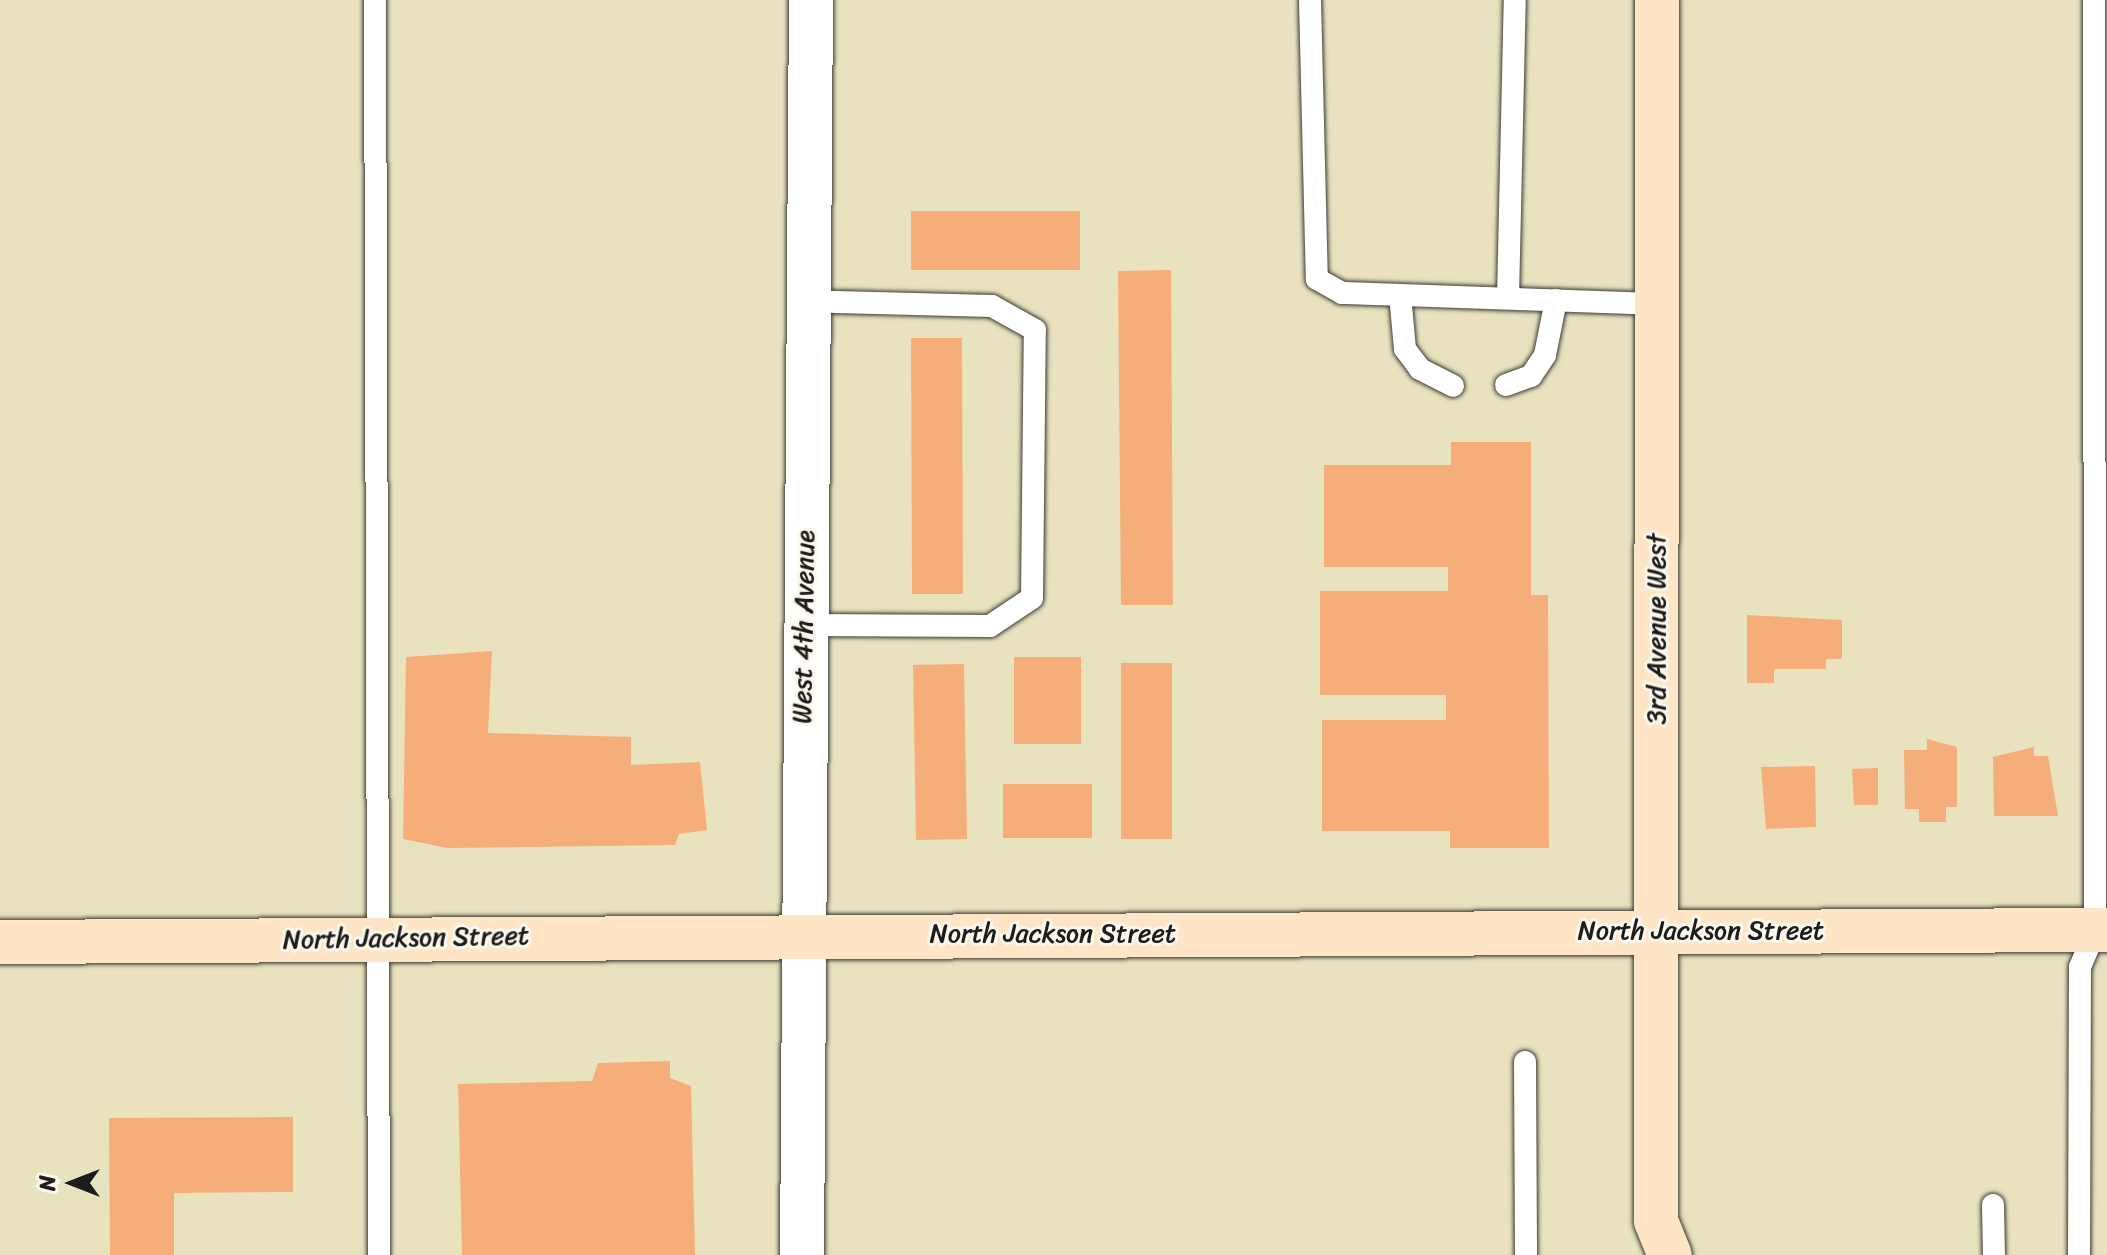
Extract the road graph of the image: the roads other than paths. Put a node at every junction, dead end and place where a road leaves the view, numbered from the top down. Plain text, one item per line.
1 (375, 0) edge
2 (811, 0) edge
3 (1310, 0) edge
4 (1515, 0) edge
5 (1657, 0) edge
6 (2094, 0) edge
7 (1400, 295) junction
8 (1508, 298) junction
9 (1556, 300) junction
10 (807, 301) junction
11 (1657, 304) junction
12 (1506, 385) dead end
13 (1453, 386) dead end
14 (804, 625) junction
15 (2101, 930) edge
16 (1657, 931) junction
17 (800, 935) junction
18 (379, 939) junction
19 (0, 942) edge
20 (1525, 1062) dead end
21 (1993, 1205) dead end
22 (379, 1255) edge
23 (802, 1255) edge
24 (1526, 1255) edge
25 (1670, 1255) edge
26 (1994, 1255) edge
27 (2079, 1255) edge

1 - 18 lane
2 - 10 street, West 4th Avenue
3 - 7 lane
4 - 8 lane
5 - 11 street, 3rd Avenue West
6 - 15 lane
7 - 8 lane
7 - 13 lane
8 - 9 lane
9 - 11 lane
9 - 12 lane
10 - 14 street, West 4th Avenue
10 - 14 lane
11 - 16 street, 3rd Avenue West
14 - 17 street, West 4th Avenue
15 - 16 street, North Jackson Street
15 - 27 lane
16 - 17 street, North Jackson Street
16 - 25 street, 3rd Avenue West
17 - 18 street, North Jackson Street
17 - 23 street, West 4th Avenue
18 - 19 street, North Jackson Street
18 - 22 lane
20 - 24 lane
21 - 26 lane

